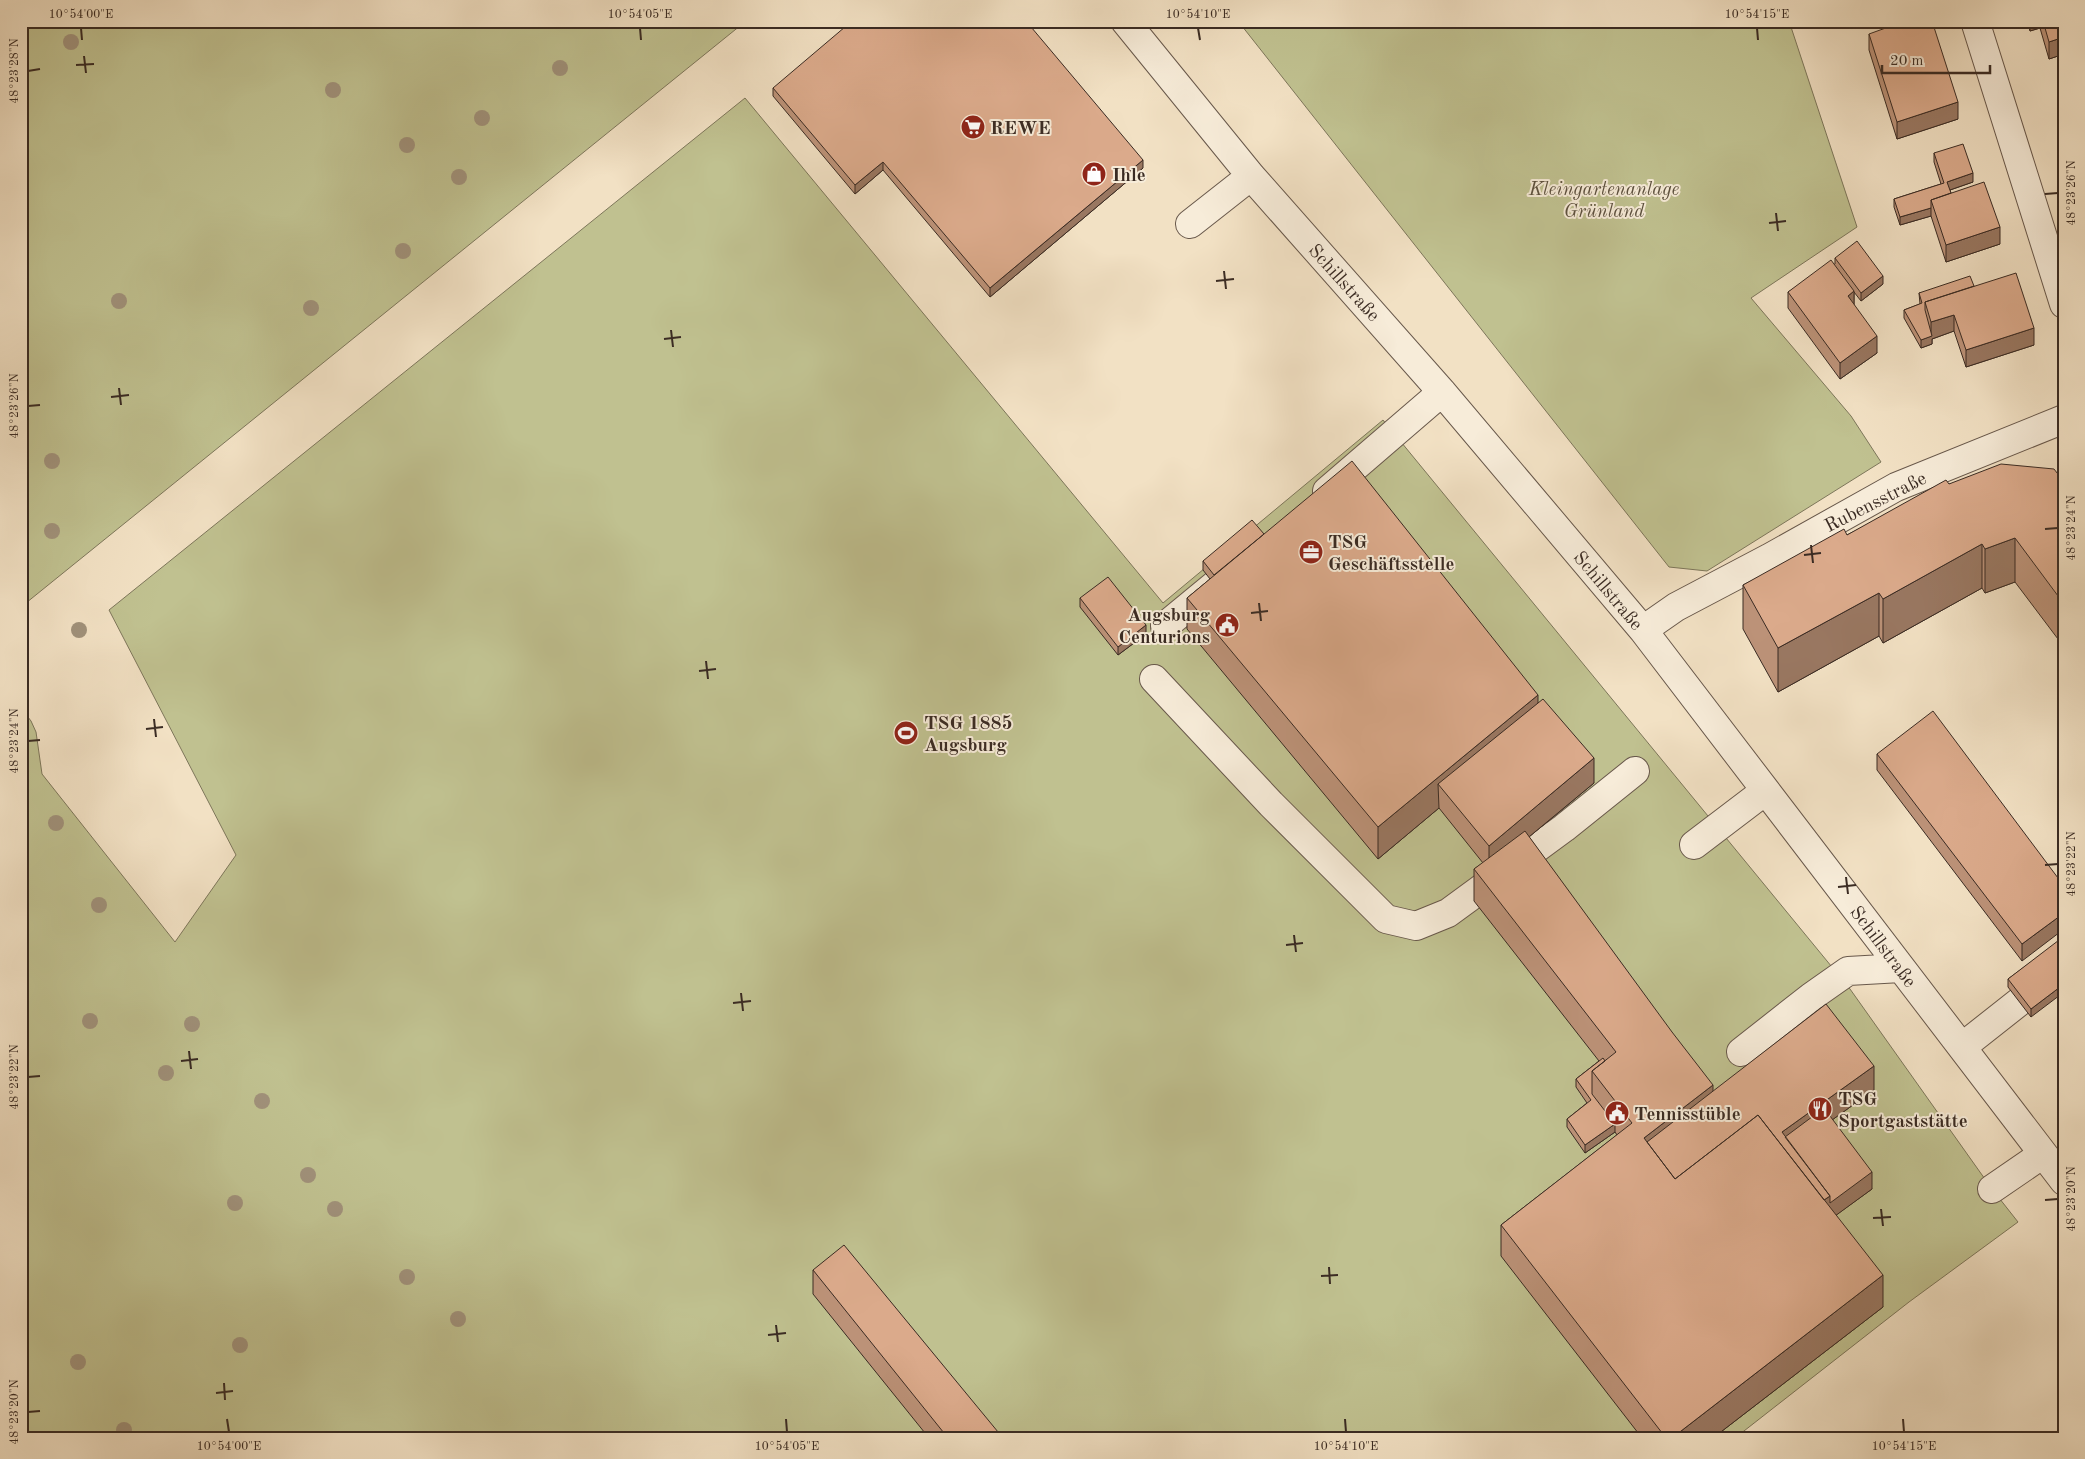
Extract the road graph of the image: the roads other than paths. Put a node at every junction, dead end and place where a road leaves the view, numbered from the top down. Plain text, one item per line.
1 (1125, 21) edge
2 (1975, 21) edge
3 (1251, 176) junction
4 (1190, 224) dead end
5 (2064, 304) edge
6 (1442, 392) junction
7 (2064, 419) edge
8 (1306, 508) edge
9 (1231, 571) edge
10 (1165, 626) dead end
11 (1642, 630) junction
12 (1154, 679) dead end
13 (1635, 771) dead end
14 (1765, 791) junction
15 (1694, 845) dead end
16 (1900, 968) junction
17 (2019, 1002) edge
18 (1962, 1047) junction
19 (1741, 1052) dead end
20 (2043, 1154) junction
21 (2064, 1181) edge
22 (1992, 1189) dead end

1 - 3 street, Schillstraße
2 - 5 street
3 - 4 street
3 - 6 street, Schillstraße
6 - 8 street
6 - 11 street, Schillstraße
7 - 11 street, Rubensstraße
9 - 10 street
11 - 14 street, Schillstraße
12 - 13 street
14 - 15 street
14 - 16 street, Schillstraße
16 - 18 street, Schillstraße
16 - 19 street
17 - 18 street
18 - 20 street, Schillstraße
20 - 21 street, Schillstraße
20 - 22 street

